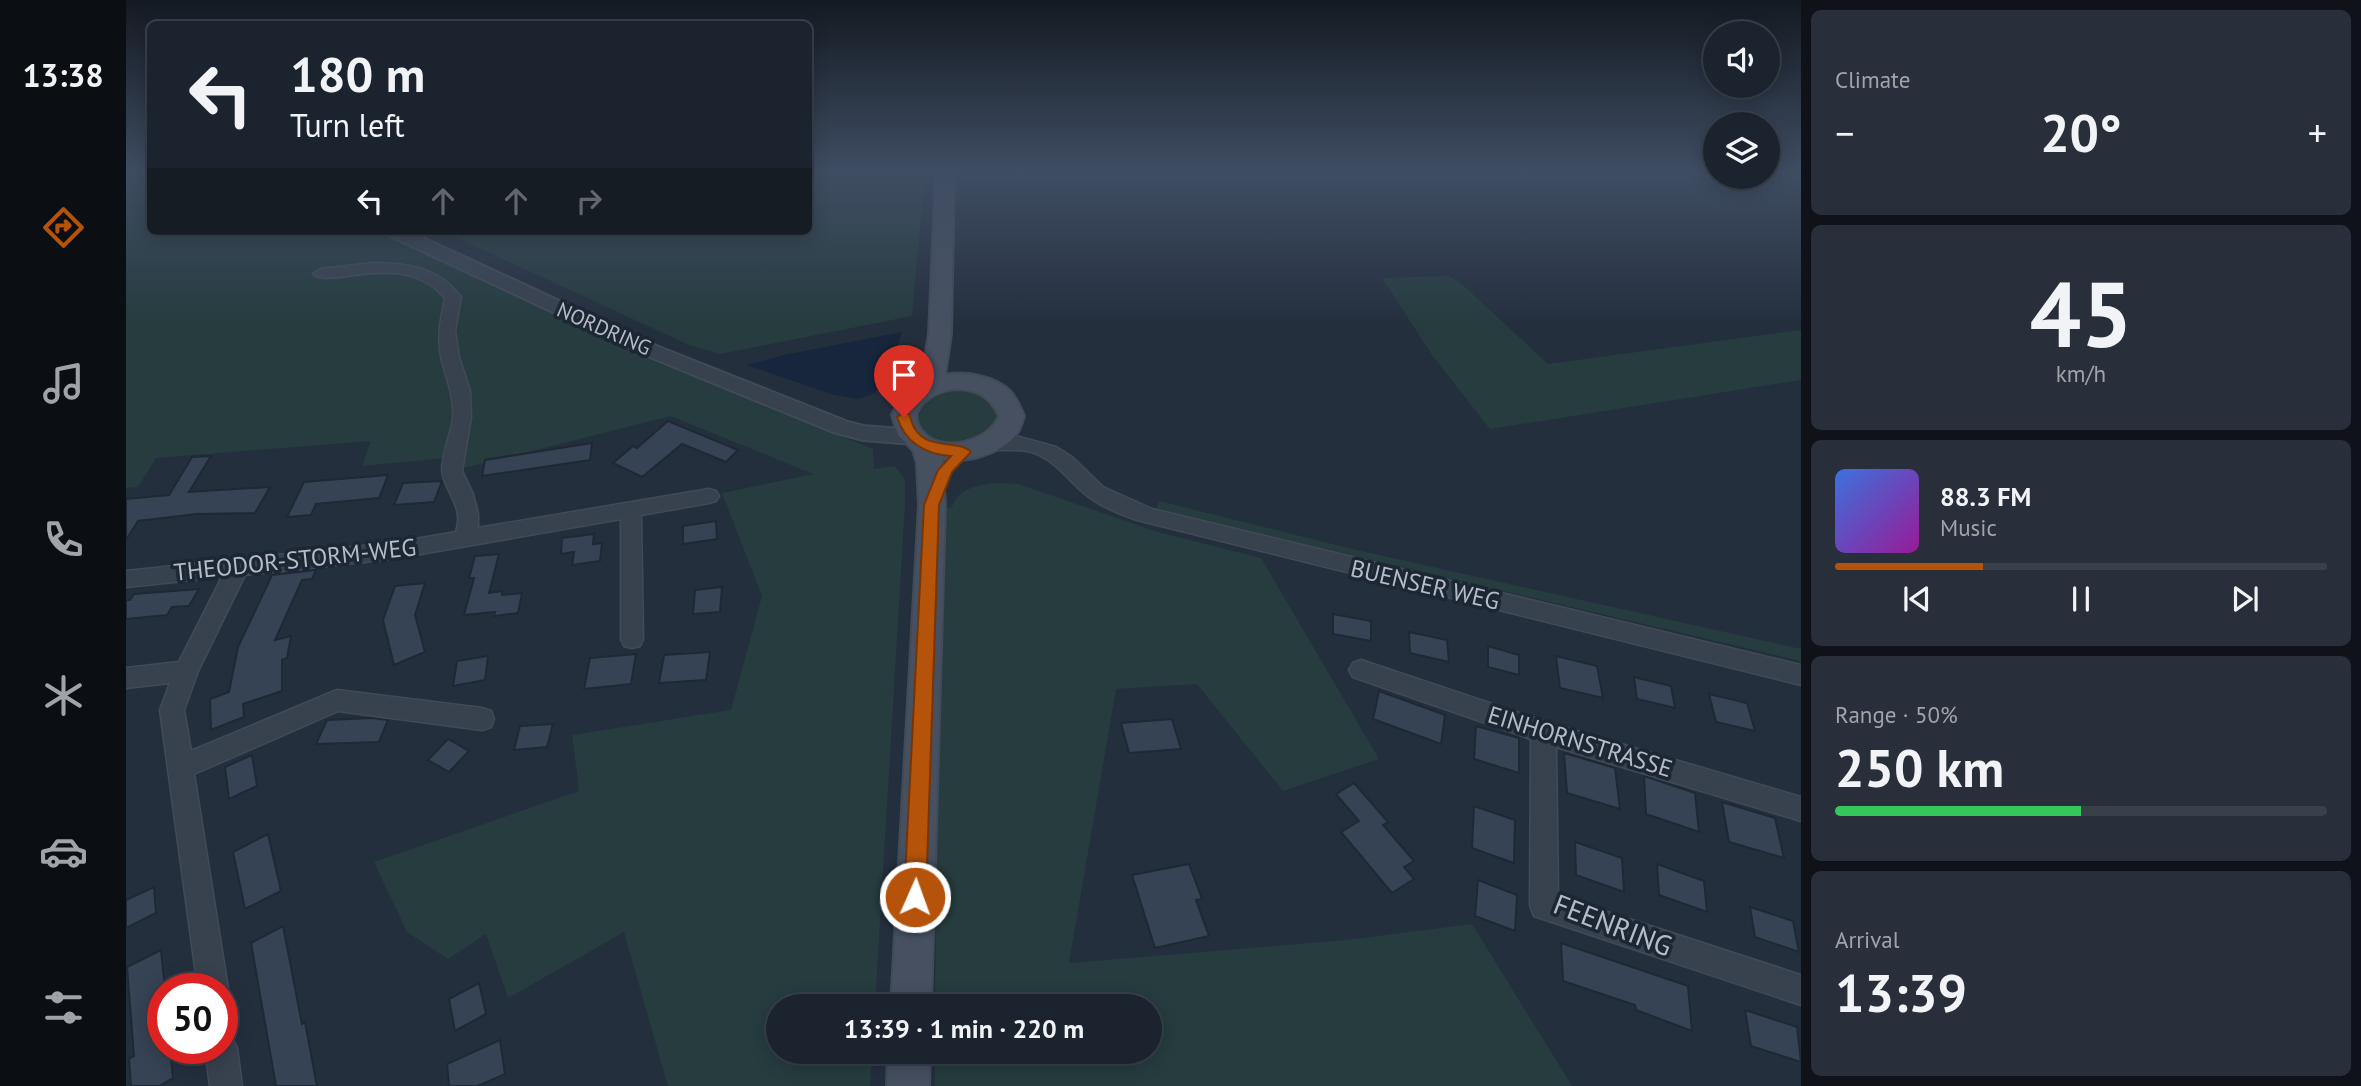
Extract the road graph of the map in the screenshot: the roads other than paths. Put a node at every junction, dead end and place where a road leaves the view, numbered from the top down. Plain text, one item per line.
1 (943, 223) edge
2 (403, 235) edge
3 (321, 274) dead end
4 (940, 334) junction
5 (970, 382) junction
6 (932, 386) junction
7 (905, 409) junction
8 (818, 416) junction
9 (1011, 416) junction
10 (919, 440) junction
11 (993, 443) junction
12 (964, 452) junction
13 (1065, 462) junction
14 (709, 496) dead end
15 (932, 505) junction
16 (631, 511) junction
17 (463, 540) junction
18 (238, 567) junction
19 (126, 579) edge
20 (632, 639) dead end
21 (1361, 670) dead end
22 (186, 671) junction
23 (1801, 675) edge
24 (126, 678) edge
25 (482, 719) dead end
26 (1543, 732) junction
27 (180, 768) junction
28 (1801, 809) edge
29 (211, 973) edge
30 (1801, 990) edge
31 (912, 994) edge
32 (223, 1064) edge
33 (909, 1064) edge
34 (226, 1086) edge
35 (908, 1086) edge

1 - 4 main road
2 - 8 street, NORDRING
3 - 17 street
4 - 5 main road
4 - 6 main road
5 - 6 main road
5 - 9 main road
6 - 7 main road
7 - 8 street, NORDRING
7 - 10 main road
8 - 10 street, NORDRING
9 - 11 main road
9 - 13 street, BUENSER WEG
10 - 12 main road
10 - 15 main road
11 - 12 main road
11 - 13 street, BUENSER WEG
12 - 15 main road
13 - 23 street, BUENSER WEG
14 - 16 street, THEODOR-STORM-WEG
15 - 31 main road
16 - 17 street, THEODOR-STORM-WEG
16 - 20 street
17 - 18 street, THEODOR-STORM-WEG
18 - 19 street, THEODOR-STORM-WEG
18 - 22 street
21 - 26 street, EINHORNSTRASSE
22 - 24 street
22 - 27 street
25 - 27 street
26 - 28 street, EINHORNSTRASSE
26 - 30 street, FEENRING
27 - 29 street
32 - 34 street
33 - 35 main road

